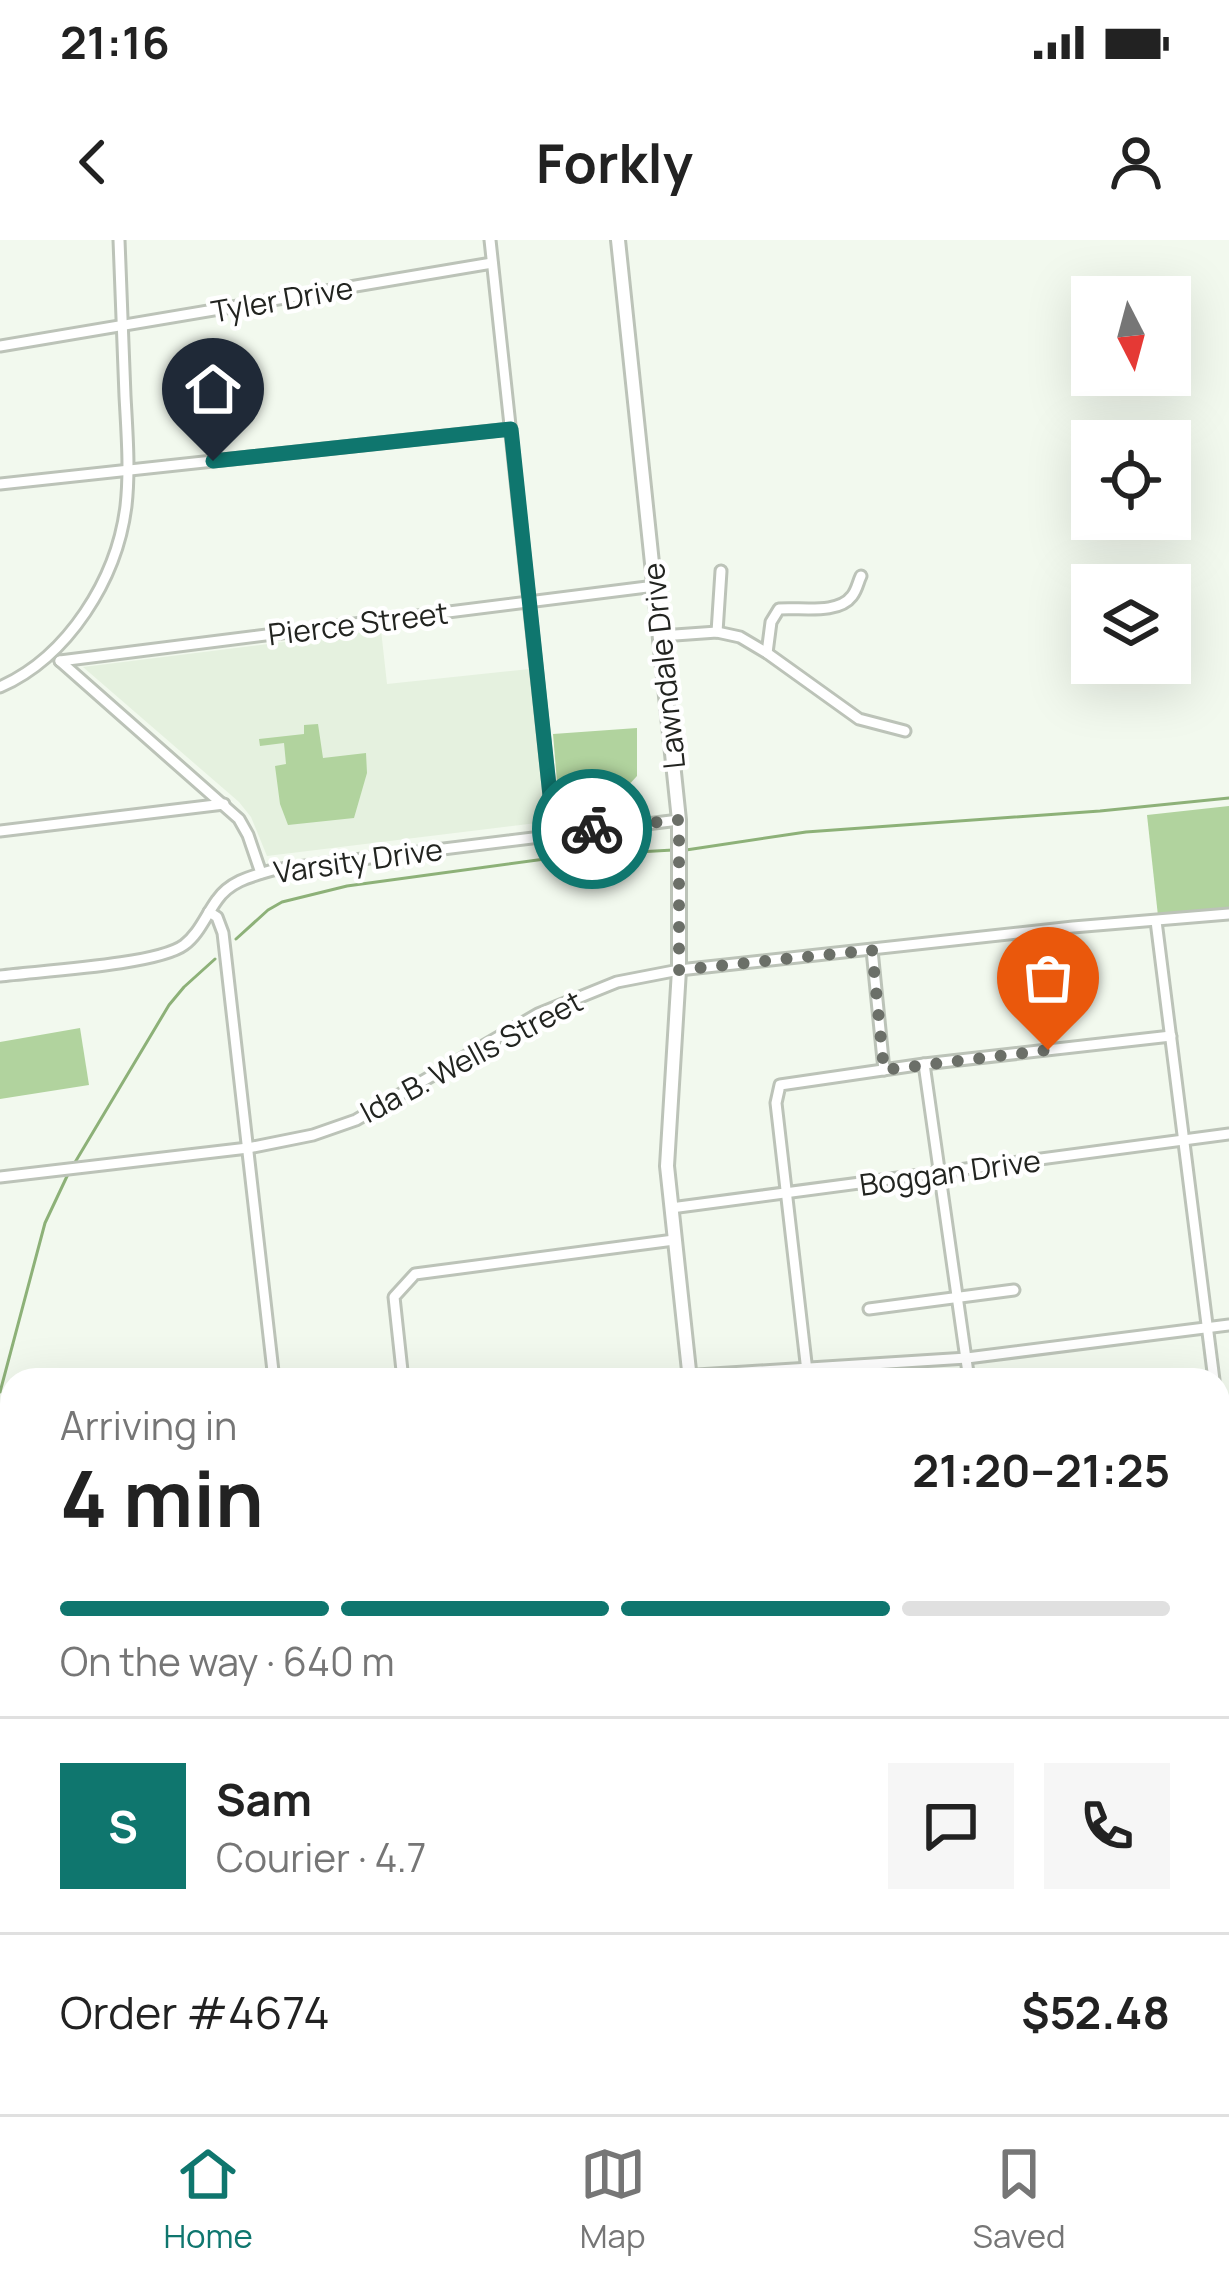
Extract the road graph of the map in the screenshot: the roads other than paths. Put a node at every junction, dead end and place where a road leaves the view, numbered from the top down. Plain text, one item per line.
1 (118, 240) edge
2 (490, 240) edge
3 (618, 240) edge
4 (492, 263) junction
5 (122, 326) junction
6 (0, 346) edge
7 (511, 429) junction
8 (128, 470) junction
9 (0, 484) edge
10 (721, 571) dead end
11 (861, 576) dead end
12 (655, 586) junction
13 (529, 601) junction
14 (717, 632) junction
15 (661, 636) junction
16 (767, 653) junction
17 (56, 657) junction
18 (0, 688) edge
19 (905, 731) dead end
20 (224, 804) junction
21 (679, 820) junction
22 (0, 831) edge
23 (554, 833) junction
24 (261, 873) junction
25 (209, 912) junction
26 (1229, 914) edge
27 (1156, 921) junction
28 (872, 950) junction
29 (679, 970) junction
30 (0, 976) edge
31 (1171, 1036) junction
32 (924, 1064) junction
33 (884, 1070) junction
34 (1229, 1134) edge
35 (1183, 1140) junction
36 (248, 1148) junction
37 (940, 1174) junction
38 (0, 1177) edge
39 (785, 1193) junction
40 (671, 1208) junction
41 (674, 1240) junction
42 (1014, 1290) dead end
43 (958, 1297) junction
44 (869, 1310) dead end
45 (1229, 1325) edge
46 (1207, 1328) junction
47 (967, 1358) junction
48 (273, 1368) edge
49 (402, 1368) edge
50 (689, 1368) edge
51 (807, 1368) edge
52 (868, 1368) edge
53 (968, 1368) edge
54 (1212, 1368) edge

1 - 5 street
2 - 4 street
3 - 12 street, Lawndale Drive
4 - 5 street, Tyler Drive
4 - 7 street
5 - 6 street, Tyler Drive
5 - 8 street
7 - 8 street
7 - 13 street
8 - 9 street
8 - 17 street
10 - 14 street
11 - 16 street
12 - 13 street, Pierce Street
12 - 15 street, Lawndale Drive
13 - 17 street, Pierce Street
13 - 23 street
14 - 15 street
14 - 16 street
15 - 21 street, Lawndale Drive
16 - 19 street
17 - 18 street
17 - 20 street
20 - 22 street
20 - 24 street
21 - 23 street, Varsity Drive
21 - 29 street, Lawndale Drive
23 - 24 street, Varsity Drive
24 - 25 street, Varsity Drive
25 - 30 street, Varsity Drive
25 - 36 street
26 - 27 street, Ida B. Wells Street
27 - 28 street, Ida B. Wells Street
27 - 31 street
28 - 29 street, Ida B. Wells Street
28 - 33 street
29 - 36 street, Ida B. Wells Street
29 - 40 street, Lawndale Drive
31 - 32 street
31 - 35 street
32 - 33 street
32 - 37 street
33 - 39 street
34 - 35 street, Boggan Drive
35 - 37 street, Boggan Drive
35 - 46 street
36 - 38 street, Ida B. Wells Street
36 - 48 street
37 - 39 street, Boggan Drive
37 - 43 street
39 - 40 street, Boggan Drive
39 - 51 street
40 - 41 street, Lawndale Drive
41 - 49 street
41 - 50 street, Lawndale Drive
42 - 43 street
43 - 44 street
43 - 47 street
45 - 46 street
46 - 47 street
46 - 54 street
47 - 52 street
47 - 53 street

